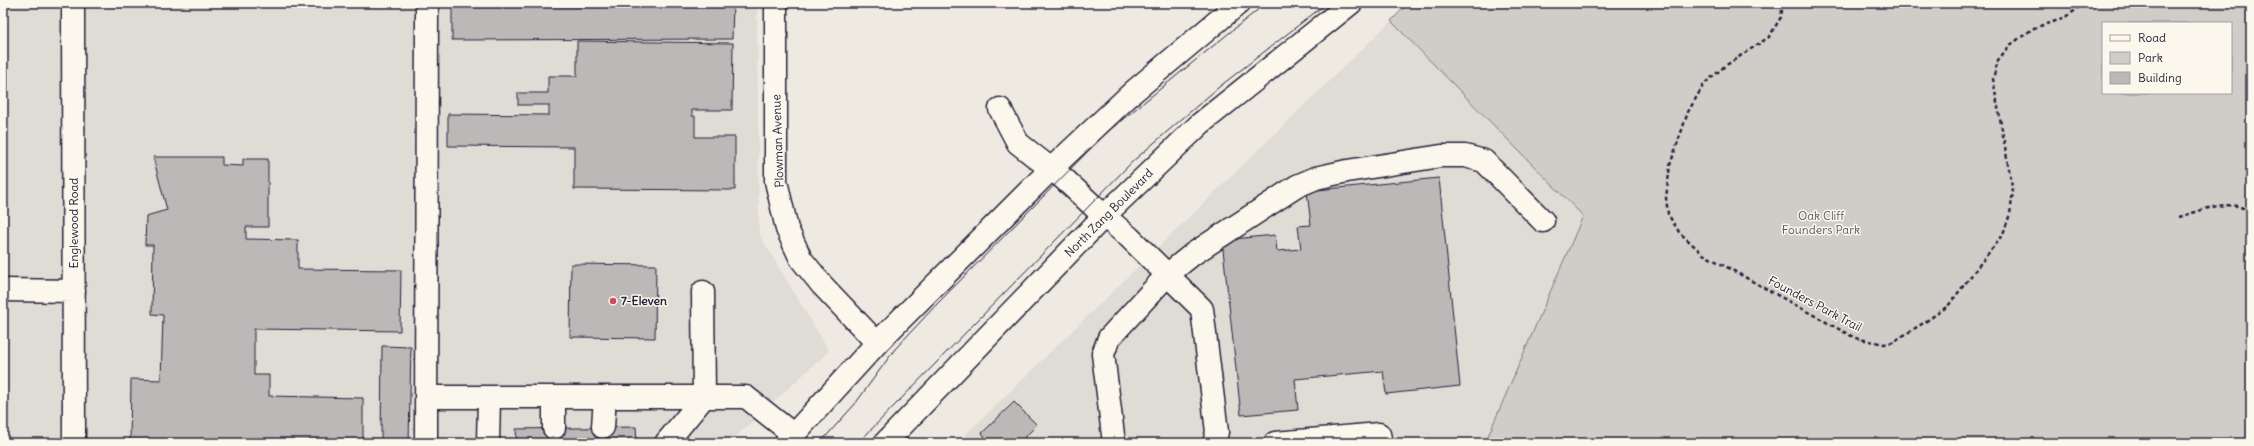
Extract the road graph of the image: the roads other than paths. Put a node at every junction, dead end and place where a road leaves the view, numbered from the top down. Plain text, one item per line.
1 (73, 3) edge
2 (428, 3) edge
3 (776, 3) edge
4 (1239, 3) edge
5 (1351, 3) edge
6 (1000, 109) dead end
7 (1051, 169) junction
8 (1104, 216) junction
9 (1543, 221) dead end
10 (1167, 275) junction
11 (3, 290) edge
12 (74, 291) junction
13 (703, 292) dead end
14 (877, 343) junction
15 (426, 397) junction
16 (489, 397) junction
17 (554, 397) junction
18 (605, 397) junction
19 (704, 397) junction
20 (603, 427) tunnel mouth
21 (554, 428) tunnel mouth
22 (790, 439) edge
23 (74, 443) edge
24 (426, 443) edge
25 (488, 443) edge
26 (666, 443) edge
27 (885, 443) edge
28 (1114, 443) edge
29 (1214, 443) edge
30 (1274, 443) edge
31 (1381, 443) edge

1 - 12 main road, Englewood Road
2 - 15 main road
3 - 14 main road, Plowman Avenue
4 - 7 main road
5 - 8 main road, North Zang Boulevard
6 - 7 main road
7 - 8 main road
7 - 14 main road
8 - 10 main road
8 - 27 main road, North Zang Boulevard
9 - 10 main road
10 - 28 main road
10 - 29 main road
11 - 12 main road
12 - 23 main road, Englewood Road
13 - 19 main road
14 - 22 main road
15 - 16 main road
15 - 24 main road
16 - 17 main road
16 - 25 main road
17 - 18 main road
17 - 21 main road
18 - 19 main road
18 - 20 main road
19 - 22 main road
19 - 26 main road
30 - 31 main road

